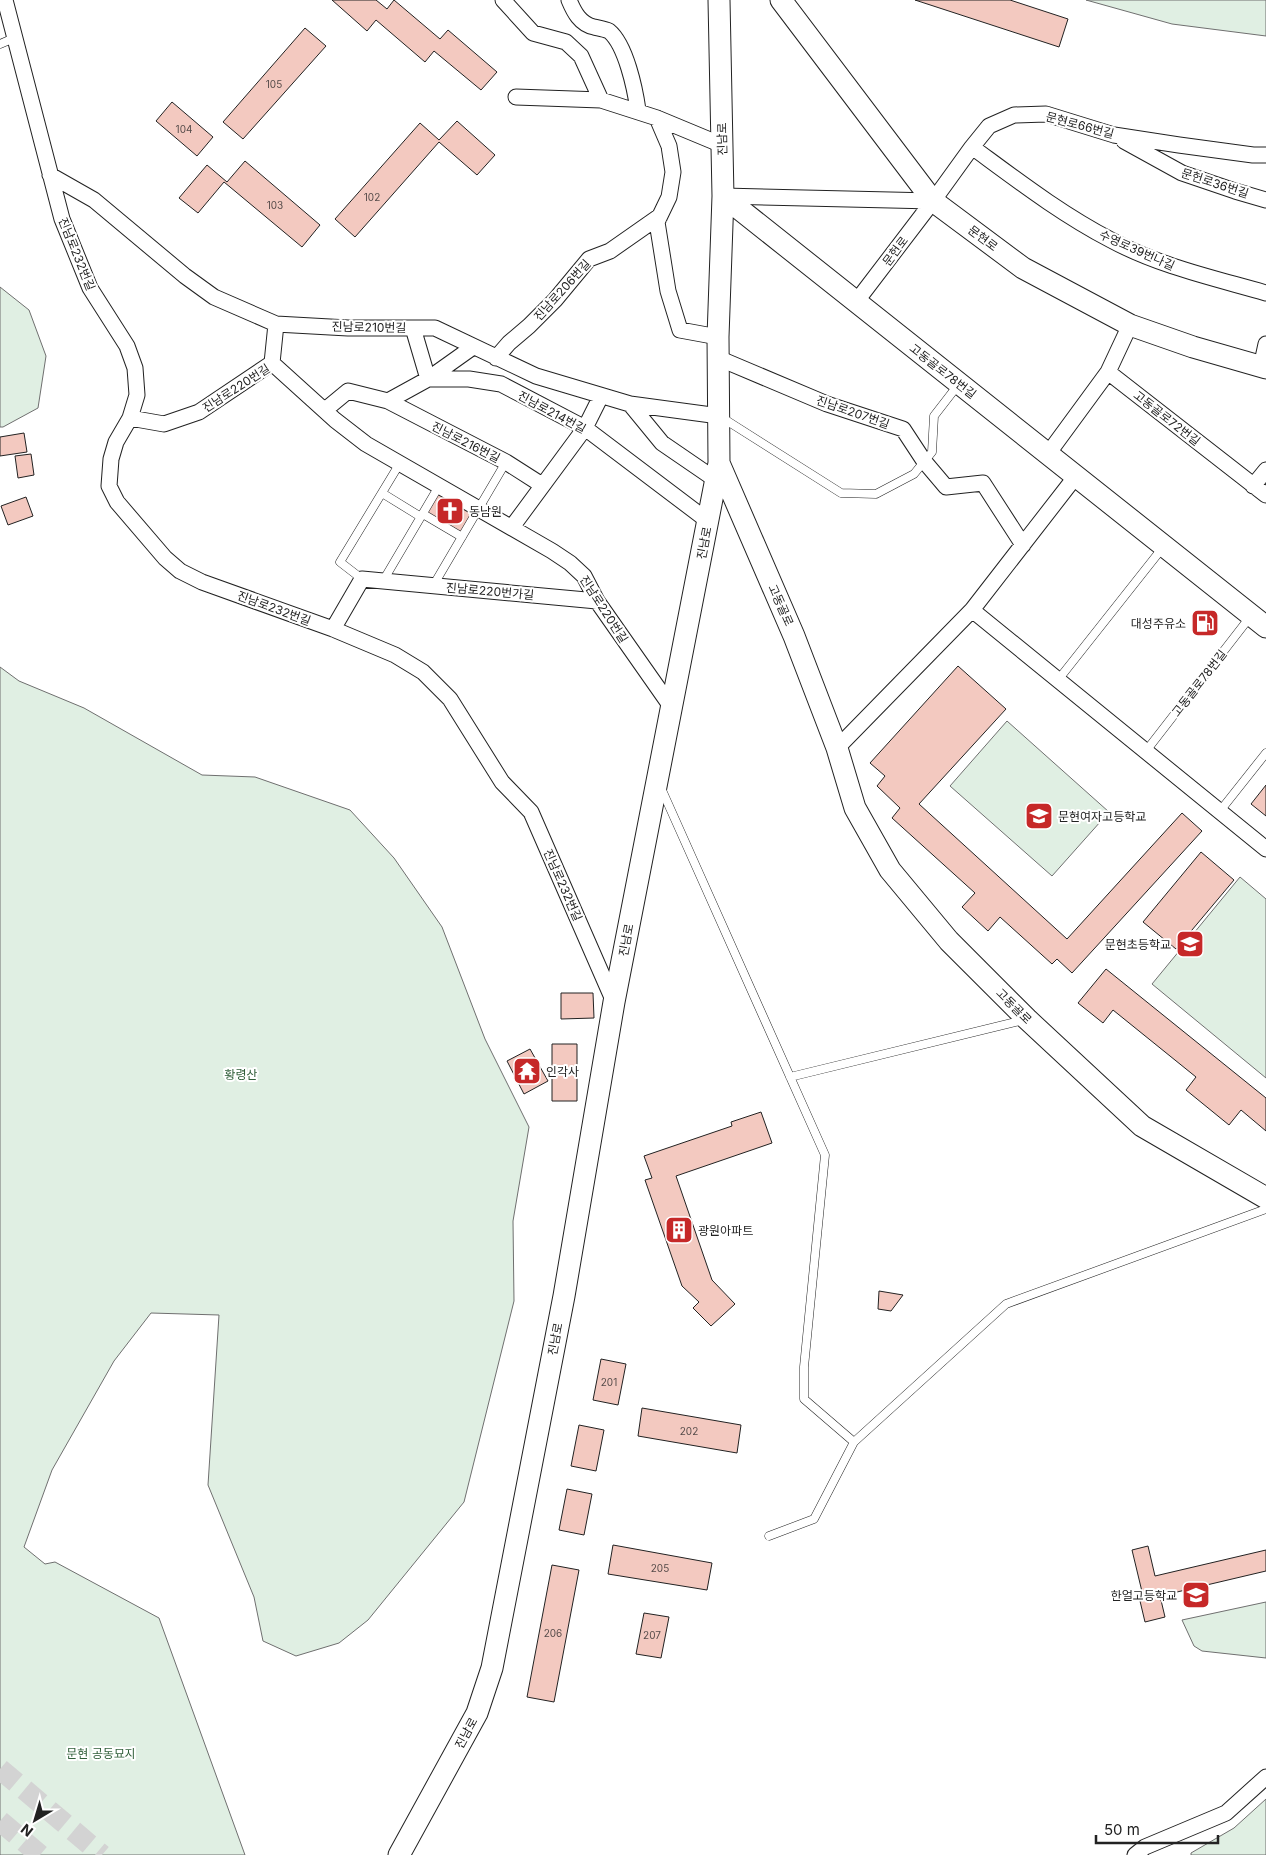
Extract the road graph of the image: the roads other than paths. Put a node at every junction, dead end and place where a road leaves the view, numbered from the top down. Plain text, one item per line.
1 (5, 0) edge
2 (503, 0) edge
3 (569, 0) edge
4 (719, 0) edge
5 (781, 0) edge
6 (14, 38) junction
7 (0, 44) edge
8 (516, 96) dead end
9 (601, 100) junction
10 (638, 110) junction
11 (657, 118) junction
12 (1114, 135) junction
13 (722, 146) junction
14 (972, 147) junction
15 (1266, 155) edge
16 (50, 175) junction
17 (723, 196) junction
18 (1266, 200) edge
19 (933, 201) junction
20 (660, 216) junction
21 (1266, 293) edge
22 (856, 302) junction
23 (276, 324) junction
24 (1130, 325) junction
25 (412, 328) junction
26 (1266, 344) edge
27 (473, 347) junction
28 (718, 348) junction
29 (496, 358) junction
30 (272, 364) junction
31 (1264, 367) edge
32 (1108, 372) junction
33 (428, 379) junction
34 (959, 383) junction
35 (601, 396) junction
36 (388, 401) junction
37 (630, 404) junction
38 (325, 410) junction
39 (719, 416) junction
40 (130, 418) junction
41 (585, 428) junction
42 (1046, 453) junction
43 (924, 461) junction
44 (506, 462) junction
45 (400, 463) junction
46 (1266, 470) edge
47 (718, 471) junction
48 (1076, 476) junction
49 (439, 486) junction
50 (542, 486) junction
51 (1254, 486) junction
52 (382, 493) junction
53 (1266, 496) edge
54 (479, 508) junction
55 (422, 516) junction
56 (708, 521) junction
57 (512, 527) junction
58 (462, 537) junction
59 (1023, 545) junction
60 (1164, 546) junction
61 (362, 579) junction
62 (383, 581) junction
63 (433, 586) junction
64 (597, 601) junction
65 (972, 610) junction
66 (1261, 620) edge
67 (332, 629) junction
68 (1058, 680) junction
69 (672, 708) junction
70 (837, 748) junction
71 (1146, 751) junction
72 (1266, 753) edge
73 (658, 781) junction
74 (1220, 811) junction
75 (1266, 849) edge
76 (614, 1002) junction
77 (1027, 1019) junction
78 (790, 1078) junction
79 (1266, 1198) edge
80 (1266, 1209) edge
81 (854, 1442) junction
82 (769, 1536) dead end
83 (1266, 1777) edge
84 (399, 1855) edge
85 (1135, 1855) edge

1 - 6 street, 진남로232번길
2 - 9 street
3 - 10 street
4 - 13 street, 진남로
5 - 19 street, 문현로
6 - 7 lane
6 - 16 street, 진남로232번길
8 - 9 street
9 - 10 street
10 - 11 street
11 - 13 street
11 - 20 street
12 - 14 street, 문현로66번길
12 - 15 street, 문현로66번길
12 - 18 street, 문헌로36번길
13 - 17 street, 진남로
14 - 19 street, 문현로66번길
14 - 21 street, 수영로39번나길
16 - 23 street, 진남로210번길
16 - 40 street, 진남로232번길
17 - 19 street
17 - 22 street, 고동골로78번길
17 - 28 street, 진남로
19 - 22 street, 문헌로
19 - 24 street, 문현로
20 - 28 street
20 - 29 street, 진남로206번길
22 - 34 street, 고동골로78번길
23 - 25 street, 진남로210번길
23 - 30 street
24 - 31 street, 문현로
24 - 32 street
25 - 27 street, 진남로210번길
25 - 33 street
26 - 31 street
27 - 29 street, 진남로210번길
27 - 33 street
28 - 39 street, 진남로
28 - 43 street, 진남로207번길
29 - 35 street, 진남로210번길
30 - 38 street, 진남로220번길
30 - 40 street, 진남로220번길
32 - 42 street
32 - 51 street, 고동골로72번길
33 - 36 street
33 - 41 street, 진남로214번길
34 - 42 street, 고동골로78번길
34 - 43 lane
35 - 37 street, 진남로210번길
35 - 41 street
36 - 38 street, 진남로216번길
36 - 44 street, 진남로216번길
37 - 39 street, 진남로210번길
37 - 47 street
38 - 45 street, 진남로220번길
39 - 43 lane
39 - 47 street, 진남로
40 - 67 street, 진남로232번길
41 - 50 street
41 - 56 street, 진남로214번길
42 - 48 street, 고동골로78번길
43 - 59 street, 진남로207번길
44 - 50 street, 진남로216번길
44 - 54 lane
45 - 49 street, 진남로220번길
45 - 52 lane
46 - 51 street
47 - 56 street, 진남로
47 - 70 street, 고동골로
48 - 59 street
48 - 60 street, 고동골로78번길
49 - 54 street, 진남로220번길
49 - 55 lane
50 - 57 street
51 - 53 street, 고동골로72번길
52 - 55 lane
52 - 61 lane
54 - 57 street, 진남로220번길
54 - 58 lane
55 - 58 lane
55 - 62 lane
56 - 69 street, 진남로
57 - 64 street, 진남로220번길
58 - 63 lane
59 - 65 street
60 - 66 street, 고동골로78번길
60 - 68 lane
61 - 62 street, 진남로220번가길
61 - 67 street
62 - 63 street, 진남로220번가길
63 - 64 street, 진남로220번가길
64 - 69 street, 진남로220번길
65 - 68 street
65 - 70 street
66 - 71 lane, 고동골로78번길
67 - 76 street, 진남로232번길
68 - 71 street
69 - 73 street, 진남로
70 - 77 street, 고동골로
71 - 74 street
72 - 74 lane
73 - 76 street, 진남로
73 - 78 lane
74 - 75 street
76 - 84 street, 진남로
77 - 78 lane
77 - 79 street, 고동골로
78 - 81 lane
80 - 81 lane
81 - 82 lane
83 - 85 street

